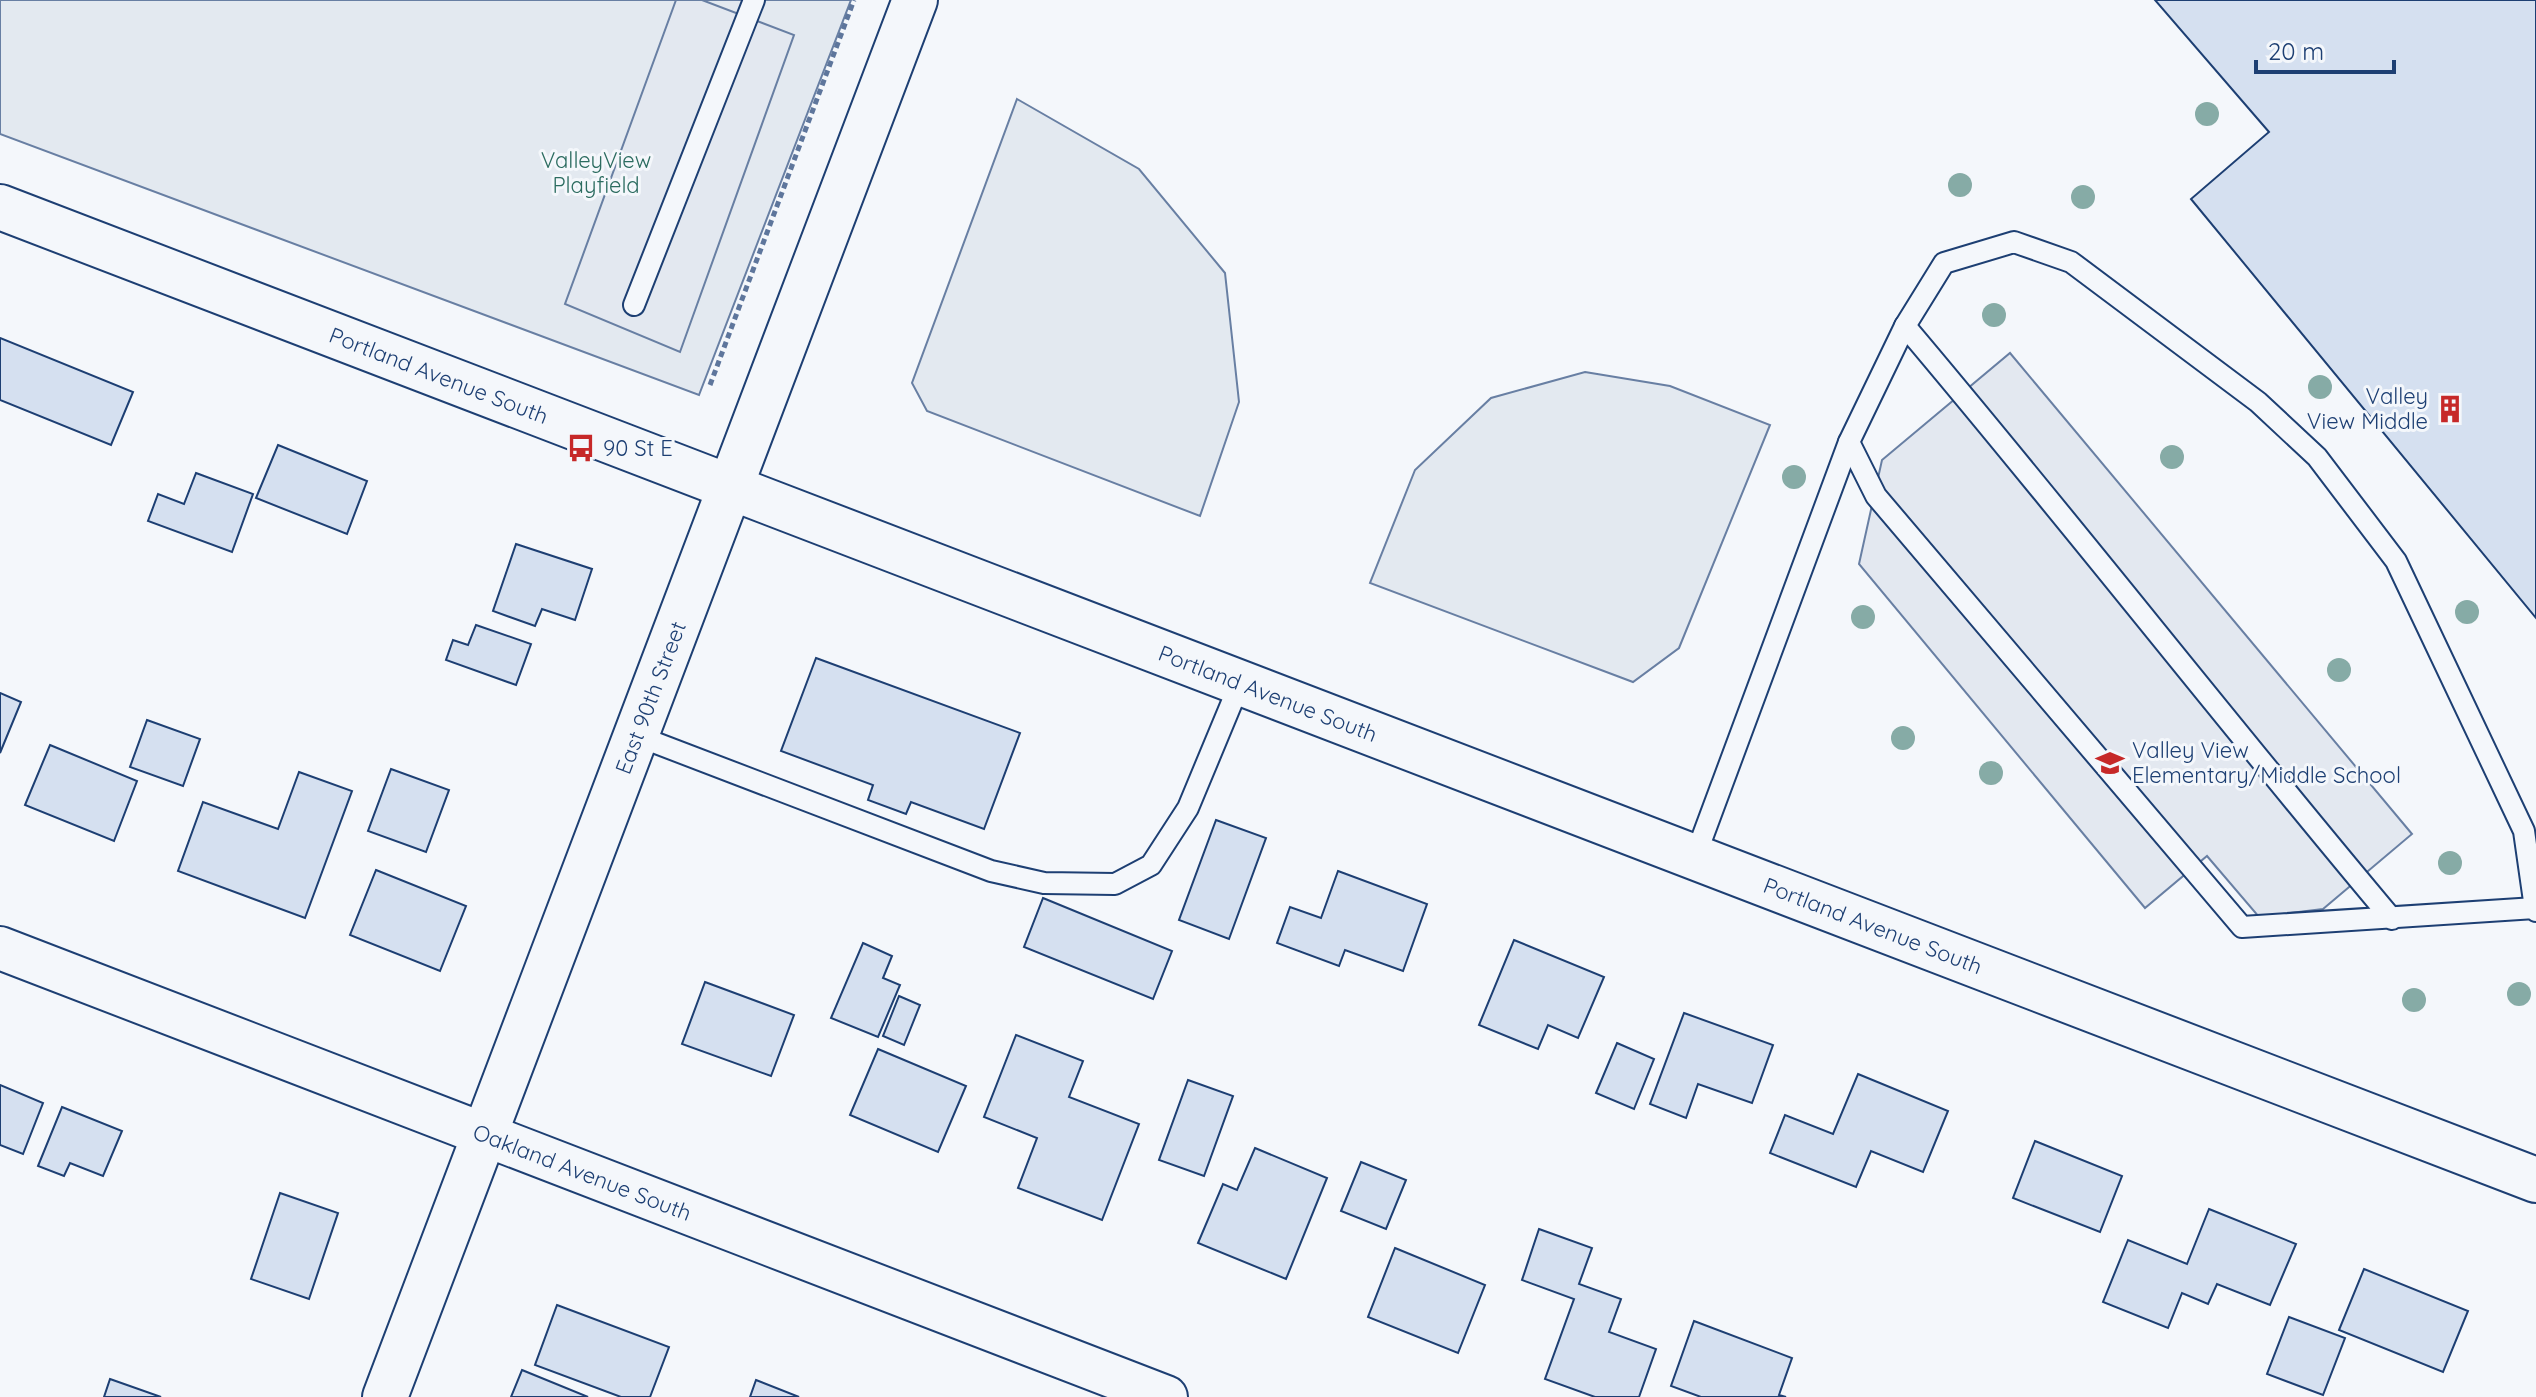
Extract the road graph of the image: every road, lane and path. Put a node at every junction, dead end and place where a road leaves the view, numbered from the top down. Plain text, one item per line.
1 (754, 0) edge
2 (854, 0) edge
3 (915, 0) edge
4 (0, 207) edge
5 (634, 305) dead end
6 (1905, 326) junction
7 (710, 385) dead end
8 (1849, 442) junction
9 (729, 487) junction
10 (1240, 683) junction
11 (635, 735) junction
12 (1695, 857) junction
13 (2535, 910) edge
14 (2392, 919) junction
15 (0, 948) edge
16 (484, 1134) junction
17 (2536, 1180) edge
18 (385, 1397) edge
19 (1166, 1397) edge

1 - 5 lane
2 - 7 path
3 - 9 main road, East 90th Street
4 - 9 main road, Portland Avenue South
6 - 8 lane
6 - 13 lane
6 - 14 lane
8 - 12 lane
8 - 14 lane
9 - 10 main road, Portland Avenue South
9 - 11 main road, East 90th Street
10 - 11 lane
10 - 12 main road, Portland Avenue South
11 - 16 main road, East 90th Street
12 - 17 main road, Portland Avenue South
13 - 14 lane
15 - 16 street, Oakland Avenue South
16 - 18 main road, East 90th Street
16 - 19 street, Oakland Avenue South

